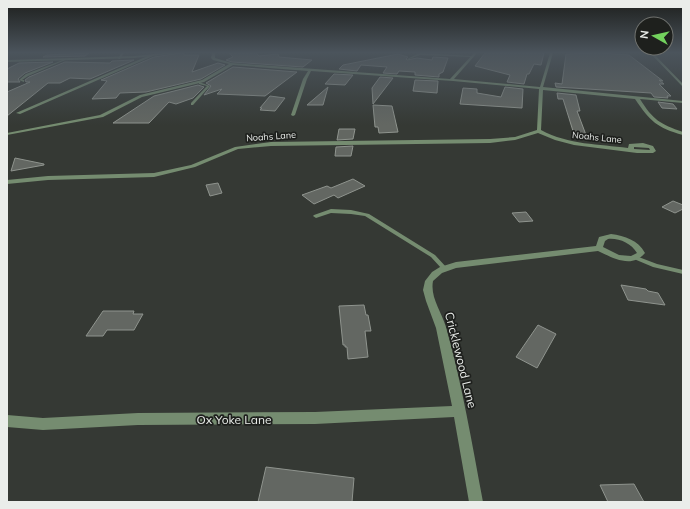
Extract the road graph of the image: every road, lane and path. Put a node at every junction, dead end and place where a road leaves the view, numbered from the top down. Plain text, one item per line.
1 (25, 77) edge
2 (103, 77) edge
3 (211, 77) edge
4 (306, 77) edge
5 (405, 77) edge
6 (454, 77) edge
7 (545, 77) edge
8 (674, 77) edge
9 (451, 80) junction
10 (23, 81) dead end
11 (200, 83) junction
12 (683, 86) edge
13 (542, 88) junction
14 (637, 98) junction
15 (683, 102) edge
16 (192, 104) dead end
17 (18, 113) dead end
18 (293, 115) dead end
19 (539, 131) junction
20 (7, 134) edge
21 (683, 134) edge
22 (631, 150) dead end
23 (7, 182) edge
24 (316, 216) dead end
25 (599, 248) junction
26 (636, 258) junction
27 (444, 268) junction
28 (683, 272) edge
29 (460, 411) junction
30 (7, 421) edge
31 (476, 502) edge

1 - 10 lane
2 - 17 street
3 - 11 street
4 - 18 street
5 - 9 street
6 - 9 street
7 - 13 street
8 - 12 street
9 - 13 street
11 - 16 lane
11 - 20 street
13 - 14 street
13 - 19 street
14 - 15 street
14 - 21 street
19 - 22 street, Noahs Lane
19 - 23 street, Noahs Lane
24 - 27 lane
25 - 26 street
25 - 26 street
25 - 27 street
26 - 28 lane
27 - 29 street, Cricklewood Lane
29 - 30 street, Ox Yoke Lane
29 - 31 street, Cricklewood Lane

